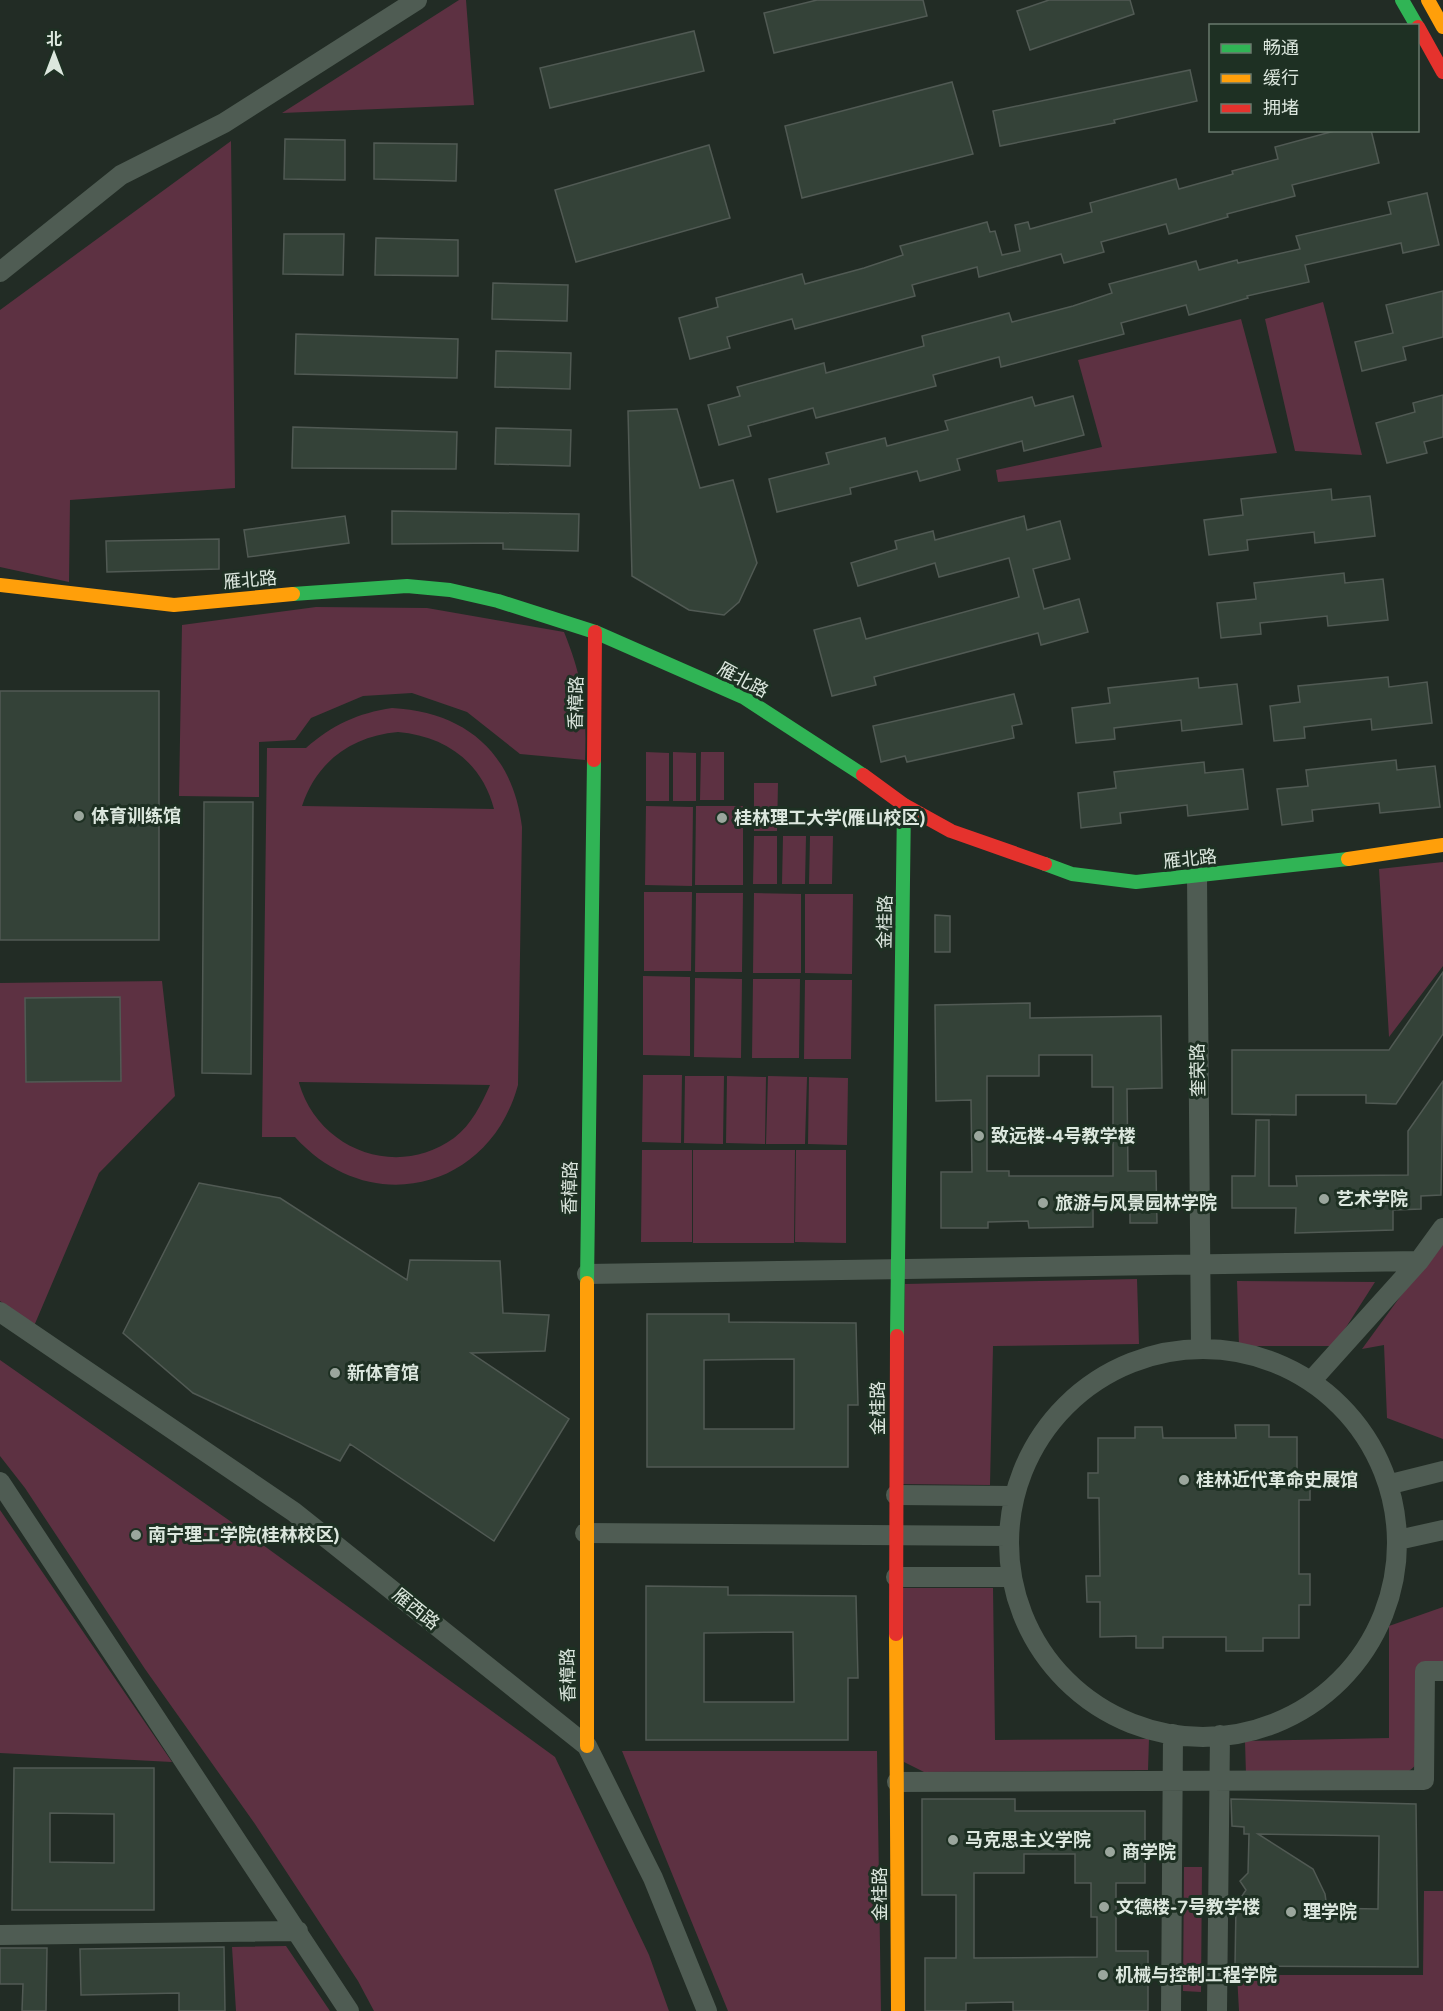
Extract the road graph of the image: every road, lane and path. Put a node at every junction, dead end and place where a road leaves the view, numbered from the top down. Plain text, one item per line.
1 (417, 0) edge
2 (1402, 0) edge
3 (1428, 0) edge
4 (1416, 24) edge
5 (1443, 27) edge
6 (1419, 30) edge
7 (1443, 72) edge
8 (0, 272) edge
9 (0, 585) edge
10 (595, 632) junction
11 (904, 804) junction
12 (1443, 845) edge
13 (1197, 876) junction
14 (1443, 1228) edge
15 (1419, 1261) junction
16 (1201, 1264) junction
17 (897, 1271) junction
18 (588, 1274) junction
19 (0, 1312) edge
20 (1201, 1348) junction
21 (1312, 1380) junction
22 (1443, 1471) edge
23 (0, 1482) edge
24 (1390, 1484) junction
25 (896, 1495) junction
26 (1012, 1496) junction
27 (1443, 1530) edge
28 (585, 1533) junction
29 (896, 1534) junction
30 (1008, 1536) junction
31 (1398, 1540) junction
32 (896, 1577) junction
33 (1010, 1577) junction
34 (1443, 1671) edge
35 (1173, 1734) junction
36 (1220, 1735) junction
37 (587, 1746) junction
38 (1171, 1780) junction
39 (1220, 1781) junction
40 (897, 1782) junction
41 (298, 1931) junction
42 (0, 1935) edge
43 (349, 2011) edge
44 (707, 2011) edge
45 (898, 2011) edge
46 (1172, 2011) edge
47 (1217, 2011) edge

1 - 8 street
2 - 4 street
3 - 5 street
6 - 7 street
9 - 10 street, 雁北路
10 - 11 street, 雁北路
10 - 18 street, 香樟路
11 - 13 street, 雁北路
11 - 17 street, 金桂路
12 - 13 street, 雁北路
13 - 16 street, 奎荣路
14 - 15 street
15 - 16 street
15 - 21 street
16 - 17 street
16 - 20 street, 奎荣路
17 - 18 street
17 - 25 street, 金桂路
18 - 28 street, 香樟路
19 - 37 street, 雁西路
20 - 21 street
20 - 26 street
21 - 24 street
22 - 24 street
23 - 41 street
24 - 31 street
25 - 26 street
25 - 29 street, 金桂路
26 - 30 street
27 - 31 street
28 - 29 street
28 - 37 street, 香樟路
29 - 30 street
29 - 32 street, 金桂路
30 - 33 street
31 - 36 street
32 - 33 street
32 - 40 street, 金桂路
33 - 35 street
34 - 39 street
35 - 36 street
35 - 38 street
36 - 39 street
37 - 44 street, 雁西路
38 - 39 street
38 - 40 street
38 - 46 street
39 - 47 street
40 - 45 street, 金桂路
41 - 42 street
41 - 43 street

